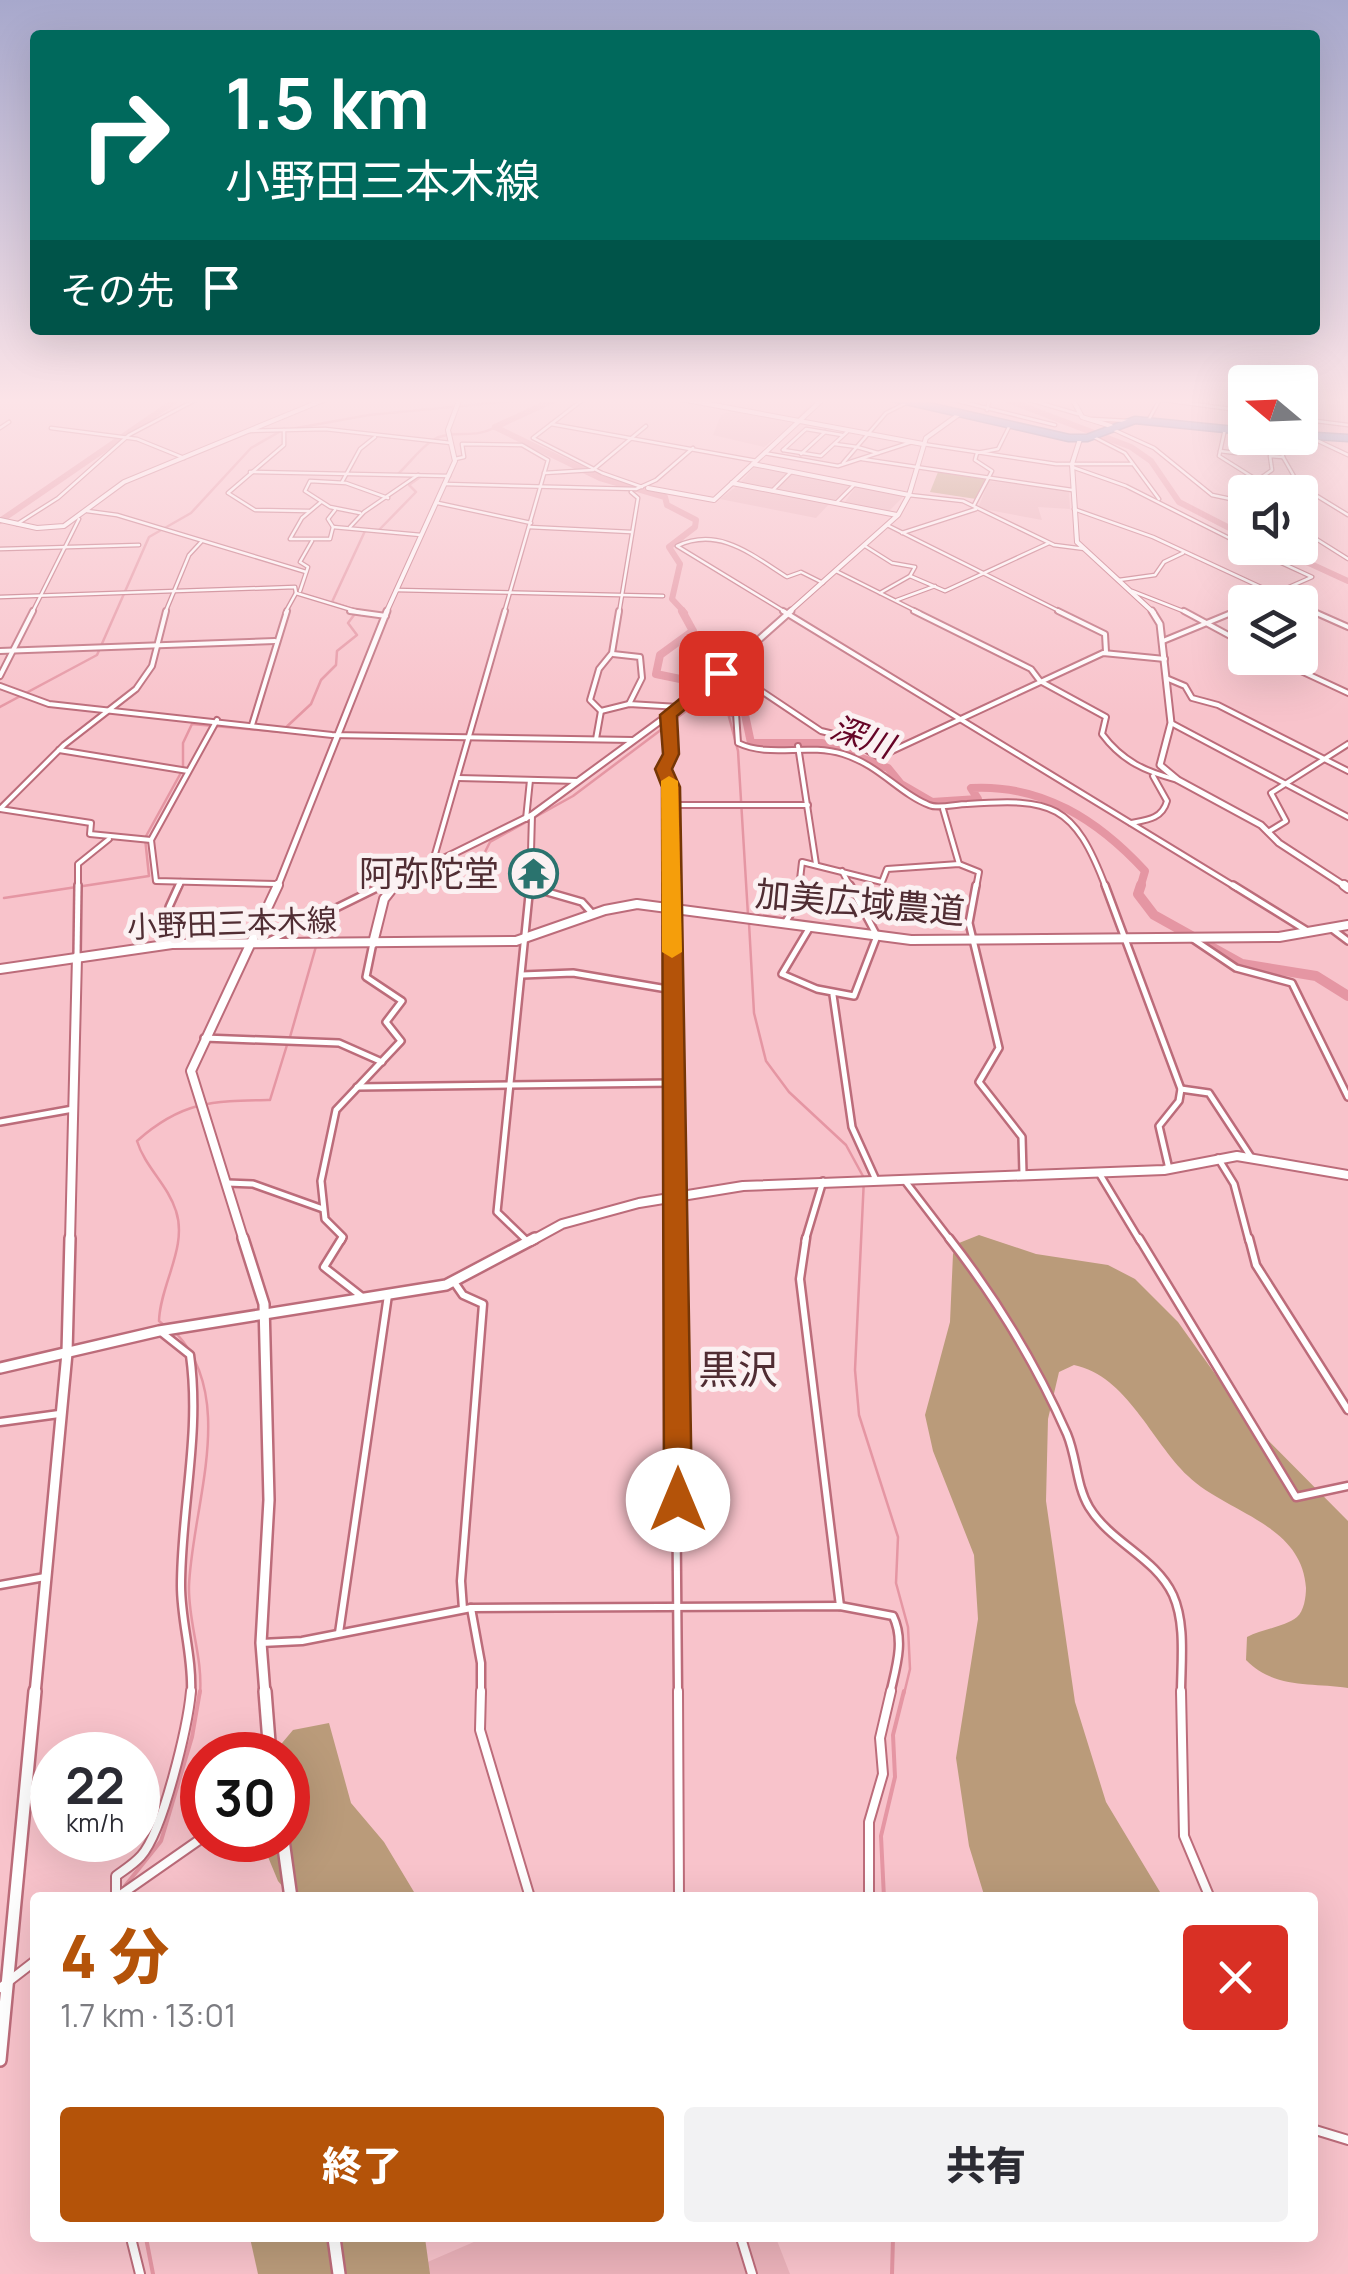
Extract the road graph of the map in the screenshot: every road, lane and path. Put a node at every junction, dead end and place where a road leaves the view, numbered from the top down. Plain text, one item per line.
1 (48, 504) edge
2 (94, 504) edge
3 (246, 504) edge
4 (317, 504) edge
5 (325, 504) edge
6 (377, 504) edge
7 (437, 504) edge
8 (443, 504) edge
9 (538, 504) edge
10 (637, 504) edge
11 (836, 504) edge
12 (903, 504) edge
13 (961, 504) edge
14 (977, 504) edge
15 (1073, 504) edge
16 (1165, 505) edge
17 (976, 507) junction
18 (336, 509) junction
19 (309, 510) junction
20 (1074, 510) junction
21 (87, 511) junction
22 (360, 514) junction
23 (897, 515) junction
24 (78, 518) junction
25 (0, 520) edge
26 (17, 524) junction
27 (530, 525) junction
28 (887, 525) junction
29 (333, 526) junction
30 (350, 527) junction
31 (632, 532) junction
32 (902, 532) junction
33 (422, 535) junction
34 (1228, 536) edge
35 (312, 539) junction
36 (202, 540) junction
37 (1318, 541) edge
38 (1049, 542) junction
39 (138, 544) dead end
40 (865, 546) junction
41 (66, 547) junction
42 (0, 549) edge
43 (1085, 549) junction
44 (1182, 553) junction
45 (1348, 559) edge
46 (1287, 565) edge
47 (836, 571) junction
48 (306, 572) junction
49 (984, 574) junction
50 (910, 576) junction
51 (1120, 580) junction
52 (823, 583) junction
53 (1254, 585) edge
54 (1294, 585) edge
55 (935, 586) junction
56 (395, 590) junction
57 (176, 591) junction
58 (1132, 591) junction
59 (511, 592) junction
60 (880, 592) junction
61 (297, 594) junction
62 (41, 595) junction
63 (620, 595) junction
64 (663, 596) dead end
65 (0, 597) edge
66 (898, 600) junction
67 (1318, 614) edge
68 (786, 615) junction
69 (1228, 615) edge
70 (386, 616) junction
71 (1205, 625) junction
72 (1348, 627) edge
73 (1228, 636) edge
74 (275, 641) junction
75 (1162, 641) junction
76 (155, 645) junction
77 (0, 650) edge
78 (13, 650) junction
79 (1106, 652) junction
80 (610, 654) junction
81 (1165, 659) junction
82 (727, 668) junction
83 (1309, 675) edge
84 (0, 676) edge
85 (1166, 678) junction
86 (1040, 681) junction
87 (0, 686) edge
88 (1348, 693) edge
89 (685, 703) junction
90 (629, 704) junction
91 (116, 708) junction
92 (601, 711) junction
93 (668, 715) junction
94 (958, 718) junction
95 (217, 720) junction
96 (1171, 722) junction
97 (252, 724) junction
98 (337, 736) junction
99 (471, 736) junction
100 (596, 739) junction
101 (633, 740) junction
102 (1348, 744) edge
103 (798, 746) junction
104 (60, 750) junction
105 (1324, 758) junction
106 (188, 770) junction
107 (1348, 771) edge
108 (1152, 776) junction
109 (458, 778) junction
110 (530, 780) junction
111 (1178, 780) junction
112 (578, 782) junction
113 (1286, 784) junction
114 (671, 805) junction
115 (808, 805) junction
116 (943, 808) junction
117 (0, 809) edge
118 (529, 817) junction
119 (1348, 817) edge
120 (1128, 824) junction
121 (1268, 832) junction
122 (109, 839) junction
123 (151, 840) junction
124 (433, 861) junction
125 (816, 864) junction
126 (959, 864) junction
127 (842, 871) junction
128 (181, 882) junction
129 (276, 884) junction
130 (393, 886) junction
131 (530, 887) junction
132 (1348, 888) edge
133 (672, 907) junction
134 (591, 912) junction
135 (784, 923) junction
136 (1348, 925) edge
137 (810, 927) junction
138 (1332, 929) junction
139 (1312, 934) junction
140 (877, 936) junction
141 (1123, 938) junction
142 (1194, 938) junction
143 (973, 939) junction
144 (525, 940) junction
145 (1348, 941) edge
146 (373, 943) junction
147 (172, 944) junction
148 (252, 944) junction
149 (267, 944) junction
150 (77, 956) junction
151 (0, 969) edge
152 (521, 975) junction
153 (672, 990) junction
154 (834, 995) junction
155 (202, 1038) junction
156 (382, 1062) junction
157 (673, 1083) junction
158 (509, 1085) junction
159 (357, 1087) junction
160 (1181, 1089) junction
161 (1348, 1097) edge
162 (73, 1109) junction
163 (0, 1122) edge
164 (1250, 1157) junction
165 (1218, 1158) junction
166 (1169, 1169) junction
167 (1098, 1172) junction
168 (1023, 1174) junction
169 (1348, 1175) edge
170 (903, 1178) junction
171 (869, 1180) junction
172 (823, 1181) junction
173 (226, 1183) junction
174 (675, 1197) junction
175 (323, 1209) junction
176 (526, 1240) junction
177 (454, 1282) junction
178 (388, 1294) junction
179 (363, 1298) junction
180 (263, 1315) junction
181 (166, 1330) junction
182 (67, 1353) junction
183 (0, 1368) edge
184 (1348, 1410) edge
185 (59, 1414) junction
186 (0, 1422) edge
187 (1348, 1486) edge
188 (45, 1577) junction
189 (0, 1585) edge
190 (840, 1606) junction
191 (678, 1607) junction
192 (467, 1609) junction
193 (339, 1633) junction
194 (261, 1642) junction
195 (268, 1732) edge
196 (180, 1853) edge
197 (286, 1862) edge
198 (117, 1892) edge
199 (124, 1892) edge
200 (290, 1892) edge
201 (528, 1892) edge
202 (679, 1892) edge
203 (869, 1892) edge
204 (1207, 1892) edge
205 (30, 1965) edge
206 (4, 1985) edge
207 (0, 2060) edge
208 (1318, 2131) edge
209 (1348, 2140) edge
210 (132, 2242) edge
211 (335, 2242) edge
212 (742, 2242) edge
213 (140, 2274) edge
214 (339, 2274) edge
215 (752, 2274) edge

1 - 26 street
2 - 21 street
3 - 19 street
4 - 19 street
5 - 18 street
6 - 22 street
7 - 33 street
8 - 27 street
9 - 27 street
10 - 31 street
11 - 23 street
12 - 23 street
13 - 17 street
14 - 17 street
15 - 20 street
16 - 34 street
17 - 32 street
17 - 38 street
18 - 22 street
18 - 29 street
19 - 35 street
20 - 43 street
20 - 44 street
21 - 24 street
21 - 36 street
22 - 30 street
23 - 28 street
24 - 26 street
24 - 41 street
25 - 26 street
27 - 31 street
27 - 59 street
28 - 32 street
28 - 40 street
29 - 30 street
29 - 35 street
30 - 33 street
31 - 63 street
32 - 49 street
33 - 56 street
35 - 48 street
36 - 48 street
36 - 57 street
37 - 45 street
38 - 43 street
38 - 49 street
39 - 41 street
40 - 47 street
40 - 50 street
41 - 42 street
41 - 62 street
43 - 51 street
44 - 51 street
44 - 53 street
46 - 54 street
47 - 52 street
47 - 60 street
48 - 61 street
49 - 55 street
49 - 79 street
50 - 55 street
50 - 60 street
51 - 58 street
52 - 68 street
52 - 68 street
55 - 66 street
56 - 59 street
56 - 70 street
57 - 61 street
57 - 62 street
57 - 76 street
58 - 71 street
58 - 75 street
59 - 63 street
59 - 99 street
60 - 66 street
61 - 70 street
61 - 74 street
62 - 65 street
62 - 78 street
63 - 64 street
63 - 80 street
66 - 86 street
67 - 72 street
68 - 82 street
68 - 94 street
69 - 71 street
70 - 98 street
71 - 73 street
71 - 75 street
74 - 76 street
74 - 97 street
75 - 81 street
76 - 78 street
76 - 91 street
77 - 78 street
78 - 84 street
79 - 81 street
79 - 86 street
80 - 90 street
80 - 92 street
81 - 85 street
82 - 89 street
82 - 94 street
83 - 88 street
85 - 96 street
85 - 105 street
86 - 94 street
86 - 108 street
87 - 91 street
89 - 90 street
89 - 93 street
89 - 103 street
90 - 92 street
91 - 95 street
91 - 104 street
92 - 100 street
93 - 101 street
93 - 114 street
94 - 120 street
95 - 97 street
95 - 106 street
96 - 111 street
96 - 113 street
97 - 98 street
98 - 99 street
98 - 129 street
99 - 100 street
99 - 109 street
100 - 101 street
101 - 112 street
102 - 105 street
103 - 115 street
103 - 116 street
104 - 106 street
104 - 117 street
105 - 107 street
105 - 113 street
106 - 123 street
108 - 111 street
108 - 120 street
109 - 110 street
109 - 124 street
110 - 112 street
110 - 118 street
111 - 121 street
112 - 118 street
113 - 119 street
113 - 121 street
114 - 115 street
114 - 133 street
115 - 125 street
116 - 126 street
116 - 141 street
117 - 122 street
118 - 124 street
118 - 131 street
120 - 139 street
121 - 132 street
122 - 123 street
122 - 150 street
123 - 128 street
124 - 130 street
125 - 127 street
125 - 135 street
126 - 127 street
126 - 143 street
127 - 140 street
128 - 129 street
128 - 147 street
129 - 148 street
130 - 146 street, 小野田三本木線
130 - 149 street
131 - 134 street
131 - 144 street
133 - 134 street, 加美広域農道
133 - 135 street, 加美広域農道
133 - 153 street
134 - 144 street, 加美広域農道
135 - 137 street, 加美広域農道
136 - 138 street, 加美広域農道
137 - 140 street, 加美広域農道
137 - 154 street
138 - 139 street, 加美広域農道
138 - 145 street
139 - 142 street, 加美広域農道
140 - 143 street, 加美広域農道
140 - 154 street
141 - 142 street, 加美広域農道
141 - 143 street, 加美広域農道
141 - 160 street
142 - 161 street
143 - 168 street
144 - 146 street, 加美広域農道
144 - 152 street
146 - 149 street, 小野田三本木線
146 - 156 street
147 - 148 street, 小野田三本木線
147 - 150 street, 小野田三本木線
148 - 149 street, 小野田三本木線
148 - 155 street
150 - 151 street, 小野田三本木線
150 - 162 street
152 - 153 street
152 - 158 street
153 - 157 street
154 - 171 street
155 - 156 street
155 - 173 street
156 - 159 street
157 - 158 street
157 - 174 street
158 - 159 street
158 - 176 street
159 - 175 street
160 - 164 street
160 - 166 street
162 - 163 street
162 - 182 street
164 - 165 street
164 - 169 street
165 - 166 street
165 - 184 street
166 - 167 street
167 - 168 street
167 - 187 street
168 - 170 street
170 - 171 street
170 - 204 street
171 - 172 street
172 - 174 street
172 - 190 street
173 - 175 street
173 - 180 street
174 - 176 street
174 - 191 street
175 - 179 street
176 - 177 street
177 - 178 street
177 - 192 street
178 - 179 street
178 - 193 street
179 - 180 street
180 - 181 street
180 - 194 street
181 - 182 street
181 - 198 street
182 - 183 street
182 - 185 street
185 - 186 street
185 - 188 street
188 - 189 street
188 - 206 street
190 - 191 street
190 - 203 street
191 - 192 street
191 - 202 street
192 - 193 street
192 - 201 street
193 - 194 street
194 - 195 street
196 - 199 street
197 - 200 street
205 - 206 street
206 - 207 street
208 - 209 street
210 - 213 street
211 - 214 street
212 - 215 street

